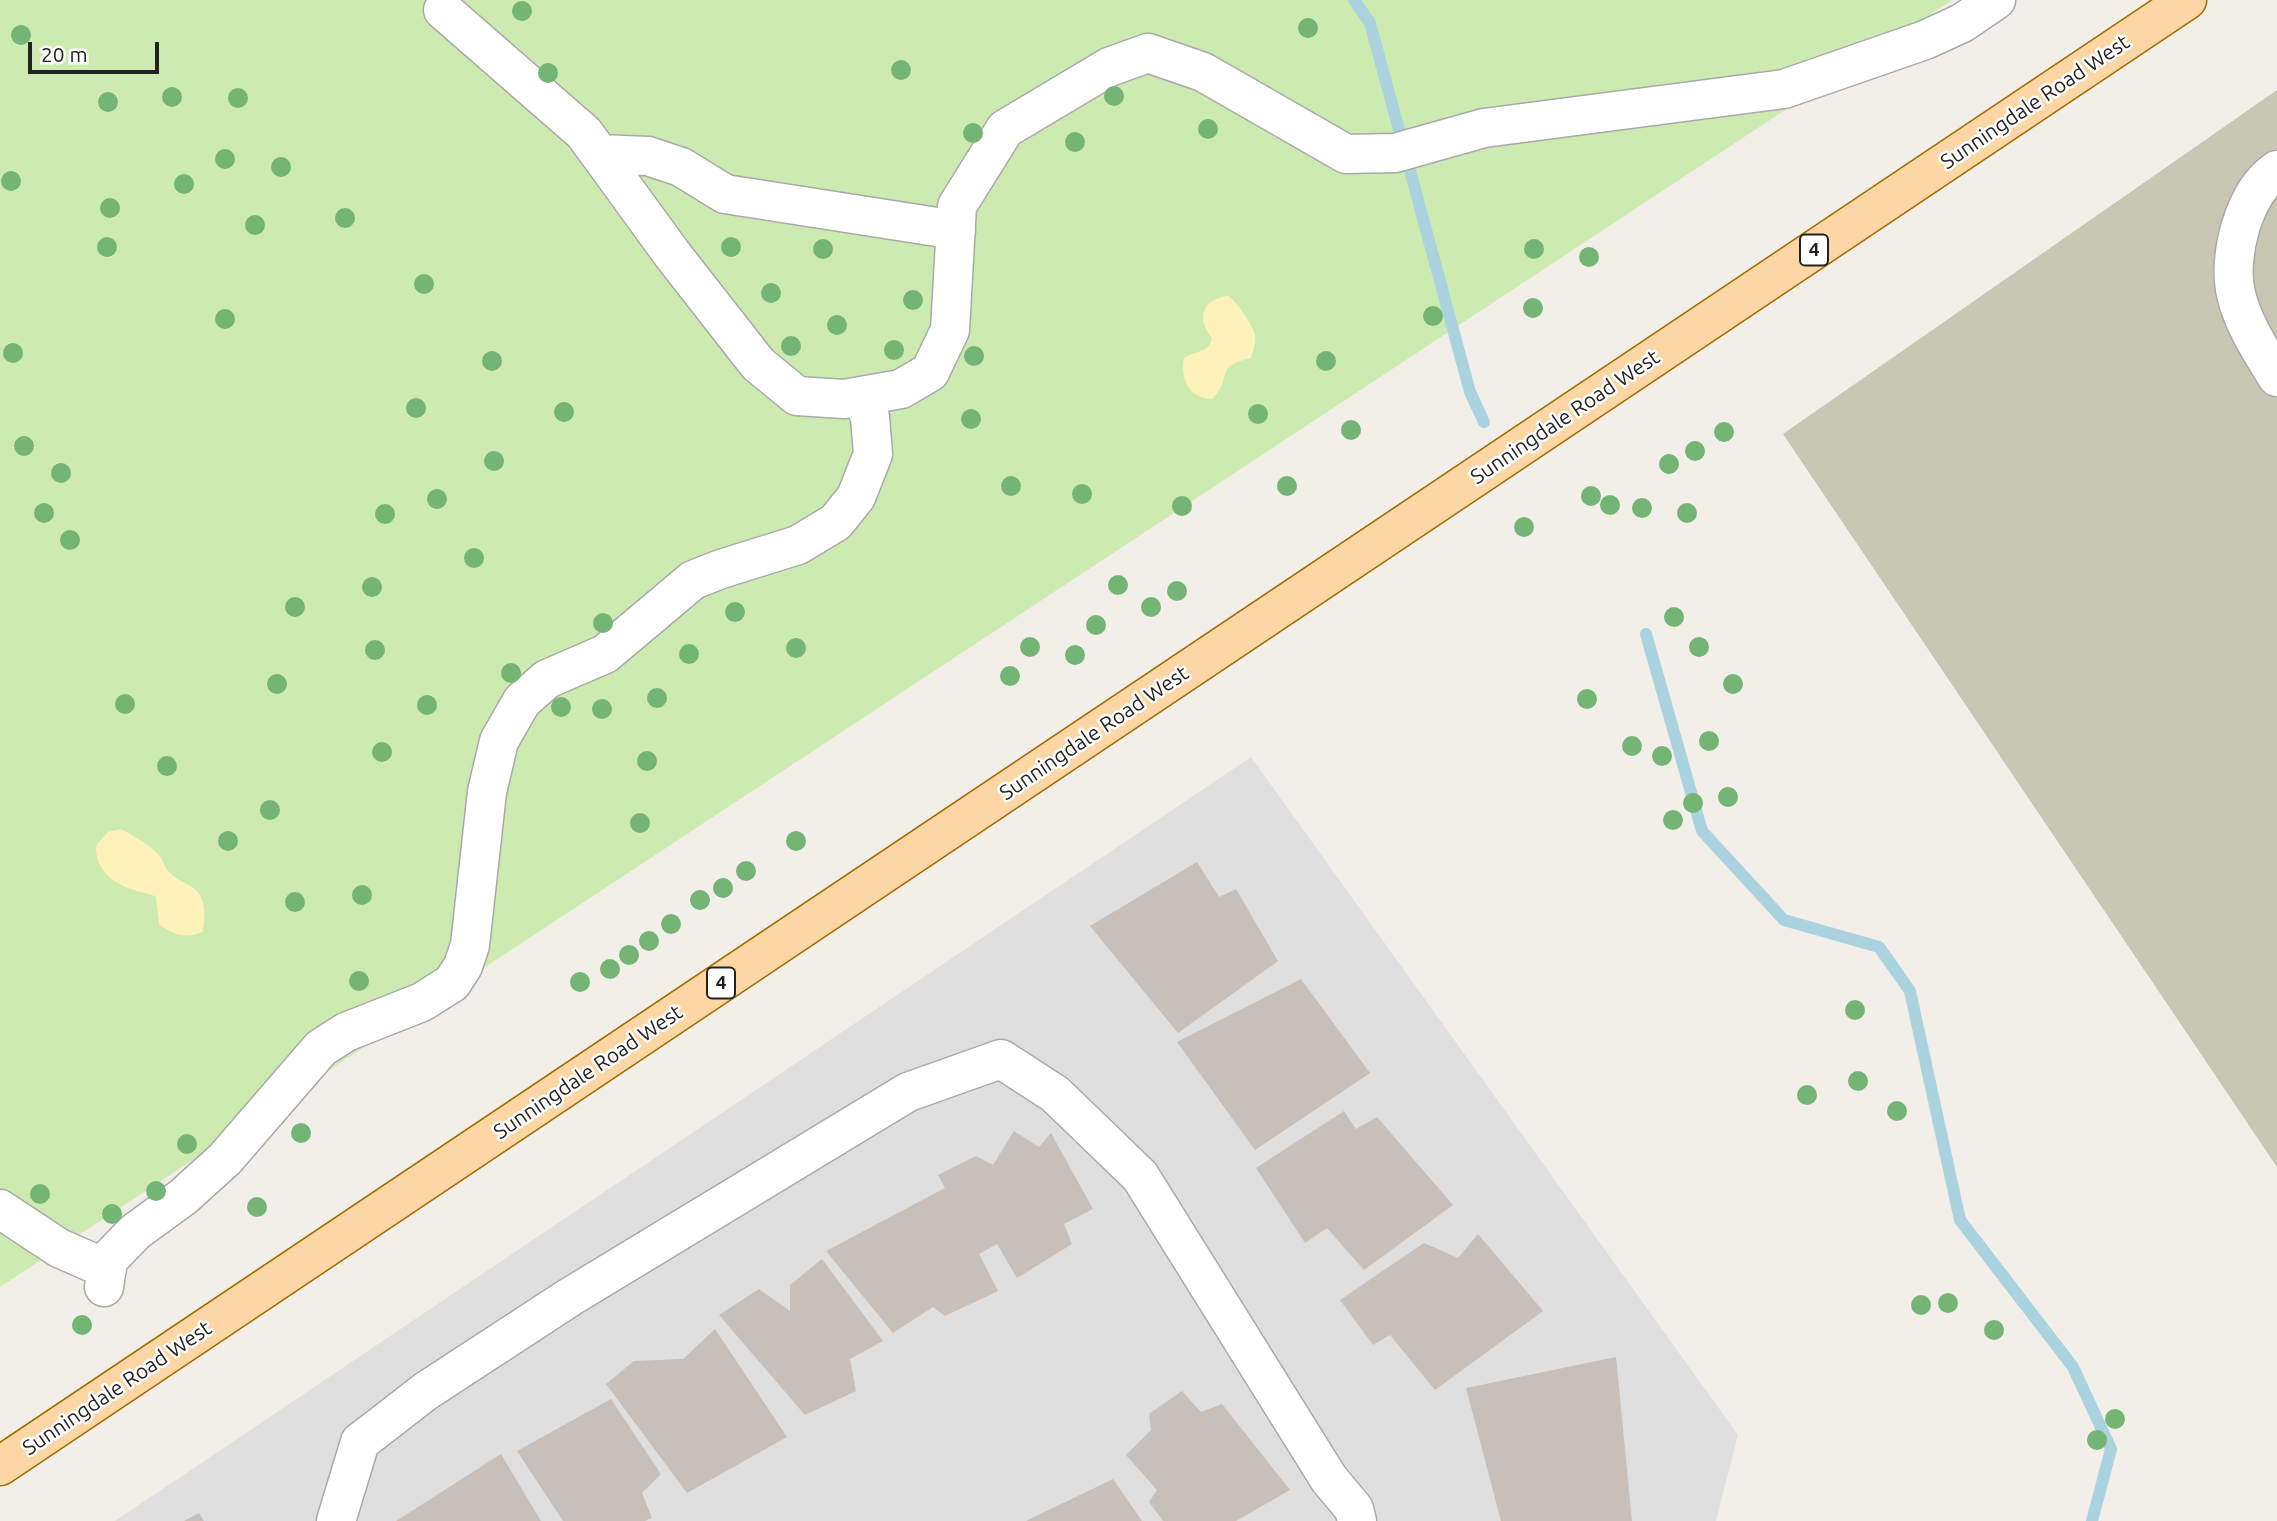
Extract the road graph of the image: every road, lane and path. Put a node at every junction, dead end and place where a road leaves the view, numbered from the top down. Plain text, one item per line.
1 (1996, 0) edge
2 (2187, 0) edge
3 (443, 10) dead end
4 (600, 155) junction
5 (2277, 170) edge
6 (956, 230) junction
7 (2277, 377) edge
8 (861, 396) junction
9 (0, 1209) edge
10 (0, 1466) edge
11 (336, 1521) edge
12 (1357, 1521) edge

1 - 6 street
2 - 10 main road, Sunningdale Road West / 4
3 - 4 street
4 - 6 street
4 - 8 street
5 - 7 street
6 - 8 street
8 - 9 street
11 - 12 street

